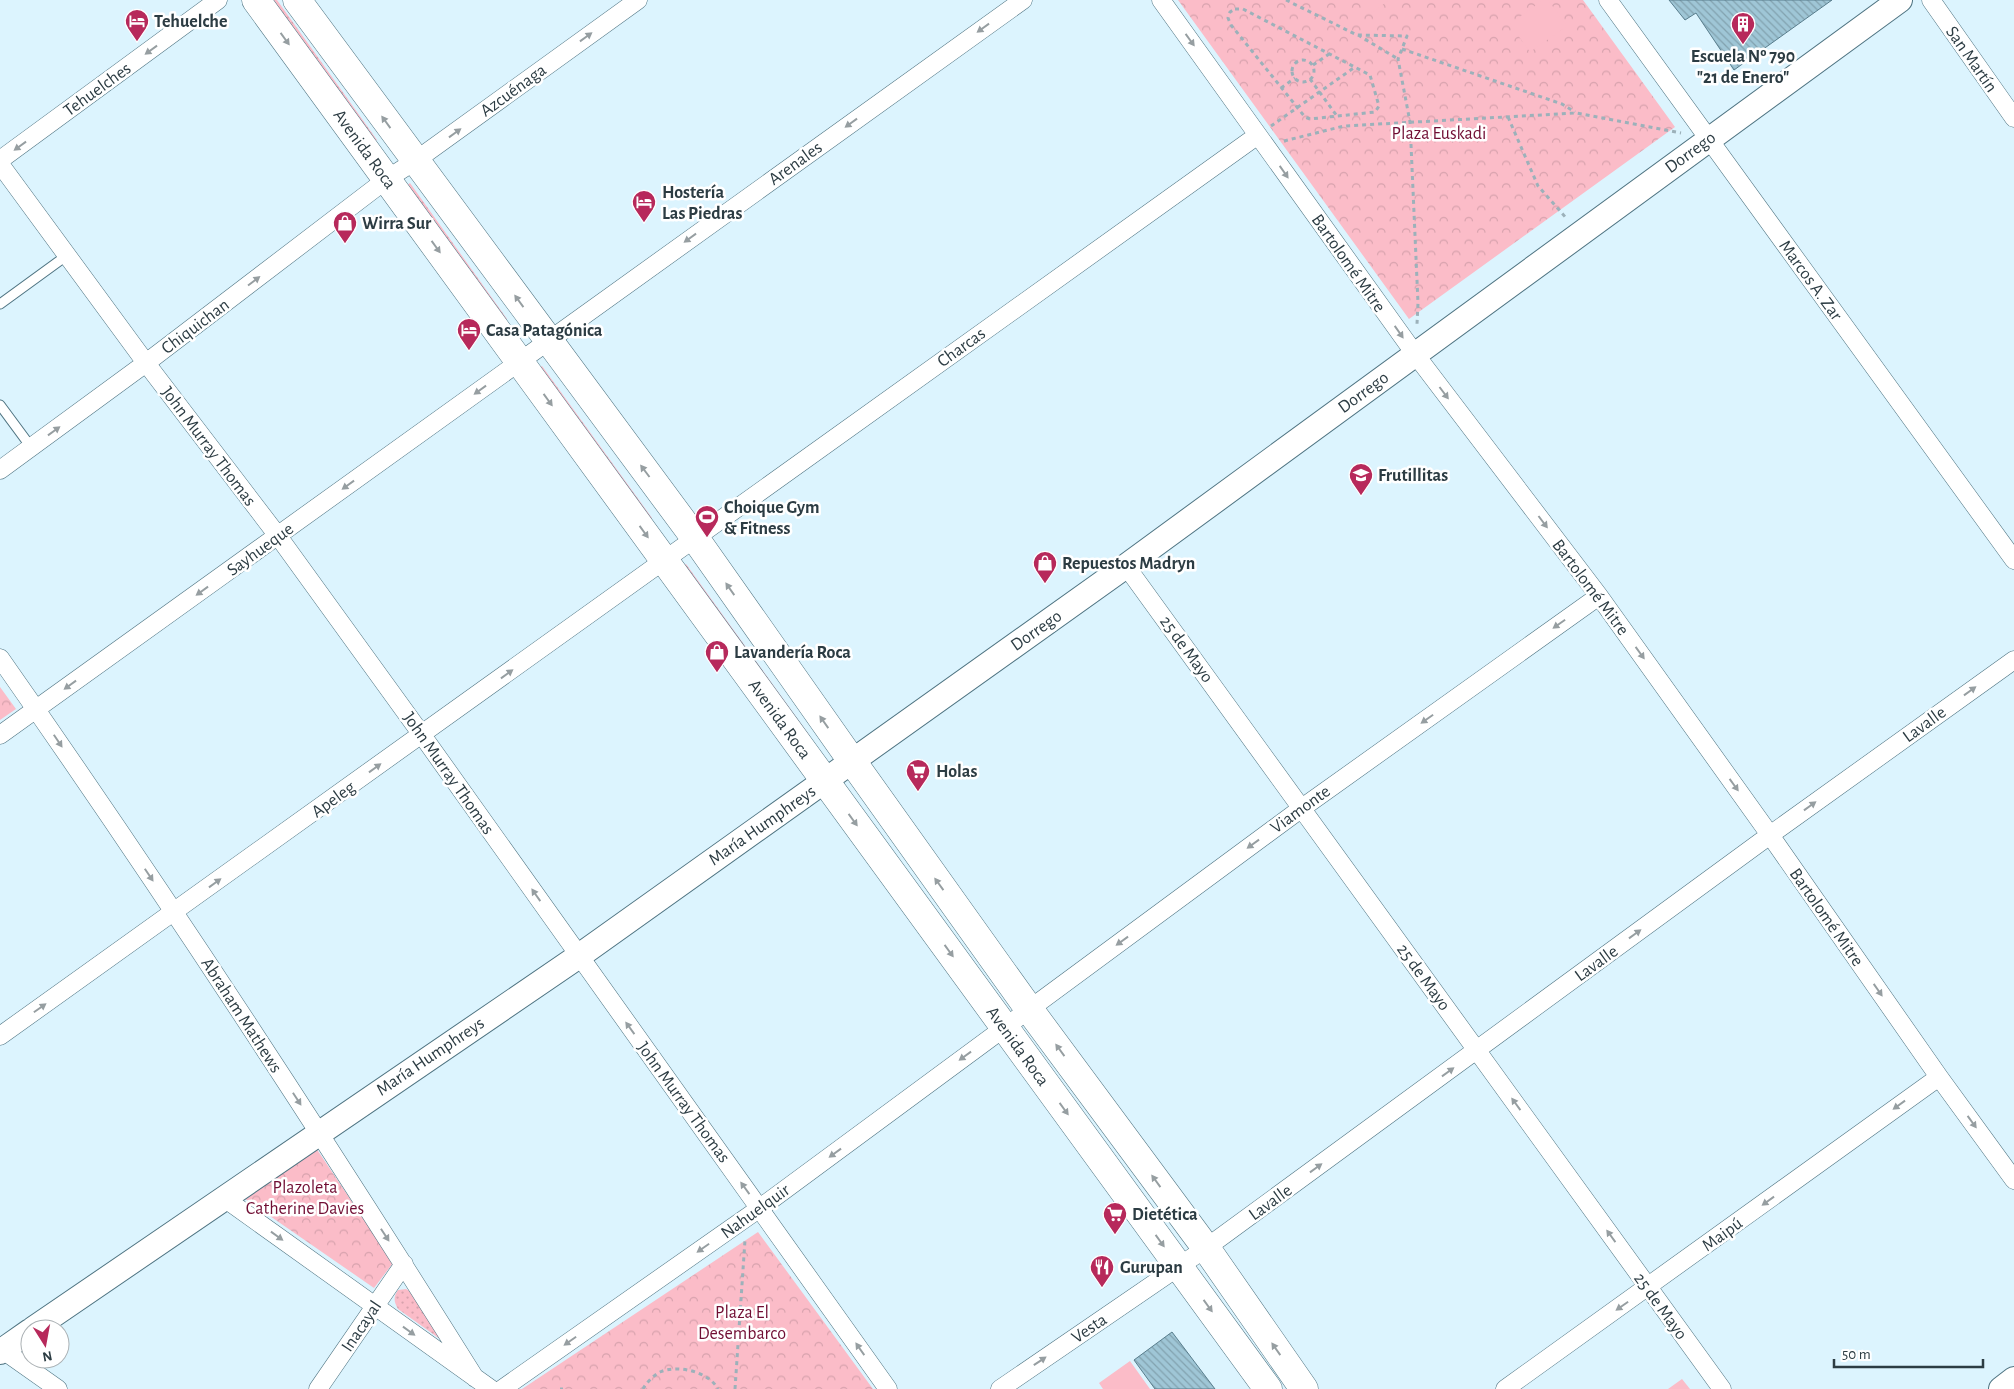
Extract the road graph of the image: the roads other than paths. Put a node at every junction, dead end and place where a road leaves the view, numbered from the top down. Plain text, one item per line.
1 (218, 0) edge
2 (256, 0) edge
3 (297, 0) edge
4 (638, 0) edge
5 (1023, 0) edge
6 (1161, 0) edge
7 (1608, 0) edge
8 (1900, 0) edge
9 (1931, 0) edge
10 (2014, 118) edge
11 (1709, 139) junction
12 (1262, 140) junction
13 (415, 161) junction
14 (0, 162) edge
15 (386, 179) junction
16 (66, 256) junction
17 (0, 304) edge
18 (548, 340) junction
19 (1415, 354) junction
20 (519, 361) junction
21 (146, 363) junction
22 (0, 405) edge
23 (30, 447) junction
24 (0, 470) edge
25 (278, 536) junction
26 (695, 538) junction
27 (2014, 560) edge
28 (665, 561) junction
29 (1126, 566) junction
30 (1599, 596) junction
31 (0, 658) edge
32 (2014, 660) edge
33 (36, 709) junction
34 (0, 735) edge
35 (422, 735) junction
36 (852, 761) junction
37 (825, 780) junction
38 (1302, 808) junction
39 (1770, 835) junction
40 (174, 912) junction
41 (578, 956) junction
42 (1029, 1009) junction
43 (1005, 1028) junction
44 (0, 1036) edge
45 (1477, 1051) junction
46 (1939, 1077) junction
47 (318, 1132) junction
48 (2011, 1171) edge
49 (224, 1198) junction
50 (753, 1213) junction
51 (1206, 1248) junction
52 (404, 1264) junction
53 (1179, 1266) junction
54 (1648, 1288) junction
55 (374, 1306) junction
56 (48, 1319) edge
57 (20, 1338) edge
58 (1, 1350) edge
59 (475, 1378) junction
60 (2014, 1380) edge
61 (58, 1389) edge
62 (318, 1389) edge
63 (491, 1389) edge
64 (502, 1389) edge
65 (888, 1389) edge
66 (1000, 1389) edge
67 (1268, 1389) edge
68 (1304, 1389) edge
69 (1505, 1389) edge
70 (1722, 1389) edge
71 (2001, 1389) edge

1 -> 14 street, Tehuelches
2 -> 15 main road, Avenida Roca
13 -> 3 main road, Avenida Roca
13 -> 4 street, Azcuénaga
5 -> 18 street, Arenales
6 -> 12 street, Bartolomé Mitre
7 - 11 street, Marcos A. Zar
8 - 11 main road, Dorrego
9 - 10 street, San Martín
11 - 19 main road, Dorrego
11 - 27 street, Marcos A. Zar
12 -> 19 street, Bartolomé Mitre
12 - 26 street, Charcas
13 - 15 street, Azcuénaga
18 -> 13 main road, Avenida Roca
14 - 16 street, John Murray Thomas
15 -> 20 main road, Avenida Roca
21 -> 15 street, Chiquichan
16 - 17 lane
16 - 21 street, John Murray Thomas
18 - 20 street, Arenales
26 -> 18 main road, Avenida Roca
19 - 29 main road, Dorrego
19 -> 30 street, Bartolomé Mitre
20 -> 25 street, Sayhueque
20 -> 28 main road, Avenida Roca
23 -> 21 street, Chiquichan
21 - 25 street, John Murray Thomas
22 - 23 lane
23 - 24 street, Chiquichan
25 -> 33 street, Sayhueque
25 - 35 street, John Murray Thomas
26 - 28 street, Charcas
36 -> 26 main road, Avenida Roca
35 -> 28 street, Apeleg
28 - 37 main road, Avenida Roca
29 - 36 main road, Dorrego
29 - 38 street, 25 de Mayo
30 -> 38 street, Viamonte
30 -> 39 street, Bartolomé Mitre
31 - 33 street, Abraham Mathews
39 -> 32 street, Lavalle
33 - 34 street, Sayhueque
33 -> 40 street, Abraham Mathews
40 -> 35 street, Apeleg
41 -> 35 street, John Murray Thomas
36 - 37 main road, Dorrego
42 -> 36 main road, Avenida Roca
37 - 41 main road, María Humphreys
37 -> 43 main road, Avenida Roca
38 -> 42 street, Viamonte
38 - 45 street, 25 de Mayo
45 -> 39 street, Lavalle
39 -> 46 street, Bartolomé Mitre
44 -> 40 street, Apeleg
40 -> 47 street, Abraham Mathews
41 - 47 main road, María Humphreys
50 -> 41 street, John Murray Thomas
42 - 43 street, Viamonte
51 -> 42 main road, Avenida Roca
43 -> 50 street, Nahuelquir
43 -> 53 main road, Avenida Roca
51 -> 45 street, Lavalle
54 -> 45 street, 25 de Mayo
46 -> 48 street, Bartolomé Mitre
46 -> 54 street, Maipú
47 - 49 main road, María Humphreys
47 -> 52 street, Abraham Mathews
49 -> 55 street, Abraham Mathews
49 - 56 main road, María Humphreys
50 -> 64 street, Nahuelquir
65 -> 50 street, John Murray Thomas
51 - 53 street, Lavalle
68 -> 51 main road, Avenida Roca
52 - 55 street, Inacayal
52 - 59 street, Abraham Mathews
66 -> 53 street, Vesta
53 -> 67 main road, Avenida Roca
54 -> 69 street, Maipú
54 - 70 street, 25 de Mayo
55 -> 59 street, Abraham Mathews
55 - 62 street, Inacayal
57 - 58 main road
58 - 61 street
59 - 63 street, Abraham Mathews
60 - 71 main road

